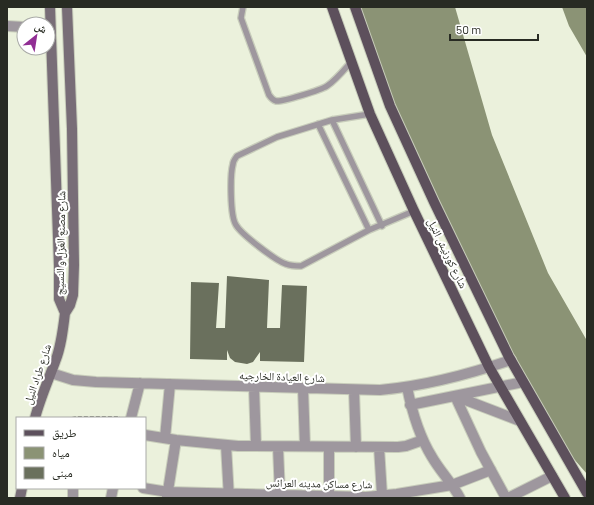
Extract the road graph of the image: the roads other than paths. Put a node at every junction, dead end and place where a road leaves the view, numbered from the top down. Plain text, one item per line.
1 (67, 7) edge
2 (242, 7) edge
3 (332, 7) edge
4 (355, 7) edge
5 (51, 56) edge
6 (351, 62) junction
7 (370, 114) junction
8 (332, 120) junction
9 (318, 124) junction
10 (72, 129) junction
11 (55, 130) junction
12 (414, 211) junction
13 (382, 226) junction
14 (369, 230) junction
15 (65, 313) junction
16 (511, 360) junction
17 (489, 367) junction
18 (51, 373) junction
19 (523, 382) junction
20 (140, 384) junction
21 (170, 384) junction
22 (501, 386) junction
23 (254, 387) junction
24 (407, 387) junction
25 (303, 388) junction
26 (354, 390) junction
27 (455, 396) junction
28 (410, 405) junction
29 (35, 417) edge
30 (131, 417) edge
31 (520, 421) junction
32 (146, 435) edge
33 (165, 438) junction
34 (176, 440) junction
35 (423, 440) junction
36 (226, 445) junction
37 (256, 446) junction
38 (278, 446) junction
39 (306, 446) junction
40 (329, 447) junction
41 (356, 447) junction
42 (379, 447) junction
43 (491, 470) junction
44 (552, 476) junction
45 (452, 485) junction
46 (146, 489) edge
47 (587, 493) edge
48 (168, 495) edge
49 (280, 495) junction
50 (229, 496) edge
51 (326, 497) edge
52 (377, 497) edge
53 (460, 498) edge
54 (507, 498) edge
55 (565, 498) edge

1 - 10 main road, شارع مصنع الغزل و النسيج
2 - 6 lane
3 - 6 main road, شارع كورنيش النيل
4 - 16 main road, شارع كورنيش النيل
5 - 11 main road, شارع مصنع الغزل و النسيج
6 - 7 main road, شارع كورنيش النيل
7 - 8 lane
7 - 12 main road, شارع كورنيش النيل
8 - 9 lane
8 - 13 lane
9 - 14 lane
9 - 14 lane
10 - 11 main road
10 - 15 main road, شارع مصنع الغزل و النسيج
11 - 15 main road, شارع مصنع الغزل و النسيج
12 - 13 lane
12 - 17 main road, شارع كورنيش النيل
13 - 14 lane
15 - 18 main road, شارع طراد النيل
16 - 17 street, شارع العيادة الخارجيه
16 - 19 main road, شارع كورنيش النيل
17 - 22 main road, شارع كورنيش النيل
17 - 24 street, شارع العيادة الخارجيه
18 - 20 street, شارع العيادة الخارجيه
18 - 29 main road, شارع طراد النيل
19 - 22 street
19 - 47 main road, شارع كورنيش النيل
20 - 21 street, شارع العيادة الخارجيه
20 - 30 street
21 - 23 street, شارع العيادة الخارجيه
21 - 33 street
22 - 27 street
22 - 31 main road, شارع كورنيش النيل
23 - 25 street, شارع العيادة الخارجيه
23 - 37 street
24 - 26 street, شارع العيادة الخارجيه
24 - 28 street
25 - 26 street, شارع العيادة الخارجيه
25 - 39 street
26 - 41 street
27 - 28 street
27 - 31 street
27 - 43 street
28 - 35 street
31 - 44 main road, شارع كورنيش النيل
32 - 33 street
33 - 34 street
34 - 36 street
34 - 48 street
35 - 42 street
35 - 45 street
36 - 37 street
36 - 50 street
37 - 38 street
38 - 39 street
38 - 49 street
39 - 40 street
40 - 41 street
40 - 51 street
41 - 42 street
42 - 52 street
43 - 45 street, شارع مساكن مدينه العرائس
43 - 54 street
44 - 54 street
44 - 55 main road, شارع كورنيش النيل
45 - 52 street, شارع مساكن مدينه العرائس
45 - 53 street
46 - 48 street, شارع مساكن مدينه العرائس
48 - 50 street, شارع مساكن مدينه العرائس
49 - 50 street, شارع مساكن مدينه العرائس
49 - 51 street, شارع مساكن مدينه العرائس
51 - 52 street, شارع مساكن مدينه العرائس

